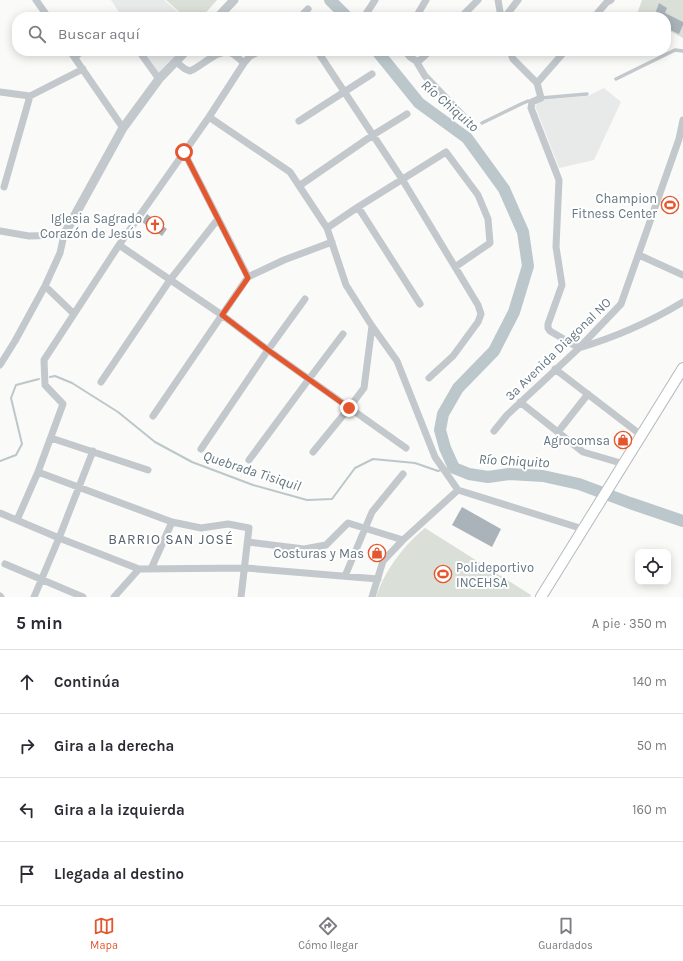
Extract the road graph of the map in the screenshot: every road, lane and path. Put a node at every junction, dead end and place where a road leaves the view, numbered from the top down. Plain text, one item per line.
1 (36, 0) edge
2 (234, 0) edge
3 (374, 0) edge
4 (426, 0) edge
5 (478, 0) edge
6 (498, 0) edge
7 (518, 0) edge
8 (608, 1) edge
9 (308, 9) dead end
10 (44, 12) edge
11 (223, 12) edge
12 (305, 12) edge
13 (367, 12) edge
14 (419, 12) edge
15 (466, 12) edge
16 (500, 12) edge
17 (508, 12) edge
18 (598, 12) edge
19 (683, 51) edge
20 (671, 52) edge
21 (74, 56) edge
22 (142, 56) edge
23 (181, 56) edge
24 (216, 56) edge
25 (234, 56) edge
26 (250, 56) edge
27 (321, 56) edge
28 (409, 56) edge
29 (424, 56) edge
30 (512, 56) edge
31 (561, 56) edge
32 (663, 56) edge
33 (419, 60) junction
34 (176, 62) junction
35 (244, 63) junction
36 (83, 69) junction
37 (372, 74) dead end
38 (616, 79) dead end
39 (159, 80) junction
40 (537, 83) junction
41 (346, 91) junction
42 (0, 92) edge
43 (587, 94) dead end
44 (30, 96) junction
45 (541, 98) junction
46 (532, 102) junction
47 (407, 114) dead end
48 (209, 117) junction
49 (464, 117) dead end
50 (683, 120) edge
51 (299, 121) dead end
52 (482, 123) dead end
53 (123, 128) junction
54 (373, 135) junction
55 (184, 152) junction
56 (402, 179) junction
57 (299, 186) junction
58 (4, 187) dead end
59 (358, 207) junction
60 (218, 219) junction
61 (327, 228) junction
62 (0, 231) edge
63 (64, 235) junction
64 (332, 242) junction
65 (119, 244) junction
66 (638, 255) junction
67 (455, 267) junction
68 (683, 275) edge
69 (248, 278) junction
70 (170, 280) junction
71 (45, 286) junction
72 (305, 299) dead end
73 (683, 302) edge
74 (420, 304) dead end
75 (73, 313) junction
76 (222, 315) junction
77 (372, 326) junction
78 (343, 334) dead end
79 (579, 348) junction
80 (268, 350) junction
81 (0, 365) edge
82 (683, 368) edge
83 (555, 369) junction
84 (429, 378) dead end
85 (309, 379) junction
86 (101, 382) dead end
87 (588, 394) junction
88 (520, 402) junction
89 (349, 408) junction
90 (153, 416) dead end
91 (494, 430) dead end
92 (558, 432) junction
93 (641, 435) junction
94 (51, 438) junction
95 (201, 448) dead end
96 (406, 448) dead end
97 (93, 451) junction
98 (313, 452) dead end
99 (249, 460) dead end
100 (622, 466) junction
101 (148, 470) dead end
102 (38, 472) junction
103 (403, 474) dead end
104 (78, 487) junction
105 (458, 490) junction
106 (0, 513) edge
107 (17, 520) junction
108 (172, 522) junction
109 (364, 528) junction
110 (583, 529) junction
111 (59, 538) junction
112 (404, 540) junction
113 (248, 542) junction
114 (4, 564) dead end
115 (246, 568) junction
116 (139, 569) junction
117 (151, 569) junction
118 (345, 576) junction
119 (378, 578) junction
120 (42, 580) junction
121 (34, 597) edge
122 (83, 597) edge
123 (114, 597) edge
124 (241, 597) edge
125 (372, 597) edge
126 (541, 597) edge

1 - 10 street
2 - 11 street
3 - 13 street
4 - 14 street
5 - 15 street
6 - 16 street
7 - 17 street
8 - 18 street
9 - 12 street
19 - 20 lane
21 - 36 street
22 - 39 street
23 - 34 street
24 - 34 street
25 - 35 street
26 - 35 street
27 - 41 street
28 - 33 street
29 - 33 street
30 - 40 street
31 - 40 street
32 - 38 lane
33 - 49 street
34 - 39 street
35 - 48 street
36 - 44 street
36 - 53 street
37 - 41 street
39 - 53 street
40 - 45 street
41 - 51 street
41 - 54 street
42 - 44 street
43 - 45 lane
44 - 58 street
45 - 46 street
46 - 52 lane
46 - 79 street
47 - 54 street
48 - 55 street
48 - 57 street
50 - 66 street, 3a Avenida Diagonal NO
53 - 63 street
54 - 56 street
54 - 57 street
55 - 60 street
55 - 65 street
56 - 59 street
56 - 67 street
56 - 67 street
57 - 61 street
59 - 61 street
59 - 74 street
60 - 69 street
60 - 70 street
61 - 64 street
62 - 63 street
63 - 71 street
64 - 69 street
64 - 77 street
65 - 70 street
65 - 75 street
66 - 68 street
66 - 79 street, 3a Avenida Diagonal NO
67 - 84 street
69 - 76 street
70 - 76 street
70 - 86 street
71 - 75 street
71 - 81 street
72 - 80 street
73 - 79 street
75 - 94 street
76 - 80 street
76 - 90 street
77 - 89 street
77 - 105 street
78 - 85 street
79 - 83 street, 3a Avenida Diagonal NO
80 - 85 street
80 - 95 street
82 - 93 main road
83 - 87 street
83 - 88 street, 3a Avenida Diagonal NO
85 - 89 street
85 - 99 street
87 - 92 street
87 - 93 street
88 - 91 street, 3a Avenida Diagonal NO
88 - 92 street
89 - 96 street
89 - 98 street
92 - 100 street
93 - 100 main road
94 - 97 street
94 - 102 street
97 - 101 street
97 - 104 street
100 - 110 main road
102 - 104 street
102 - 107 street
103 - 109 street
104 - 108 street
104 - 111 street
105 - 110 street
105 - 112 street
106 - 107 street
107 - 111 street
108 - 113 street
108 - 117 street
109 - 112 street
109 - 113 street
109 - 118 street
110 - 126 main road
111 - 116 street
111 - 120 street
112 - 119 street
113 - 115 street
114 - 120 street
115 - 117 street
115 - 118 street
115 - 124 street
116 - 117 street
116 - 123 street
118 - 119 street
119 - 125 street
120 - 121 street
120 - 122 street

